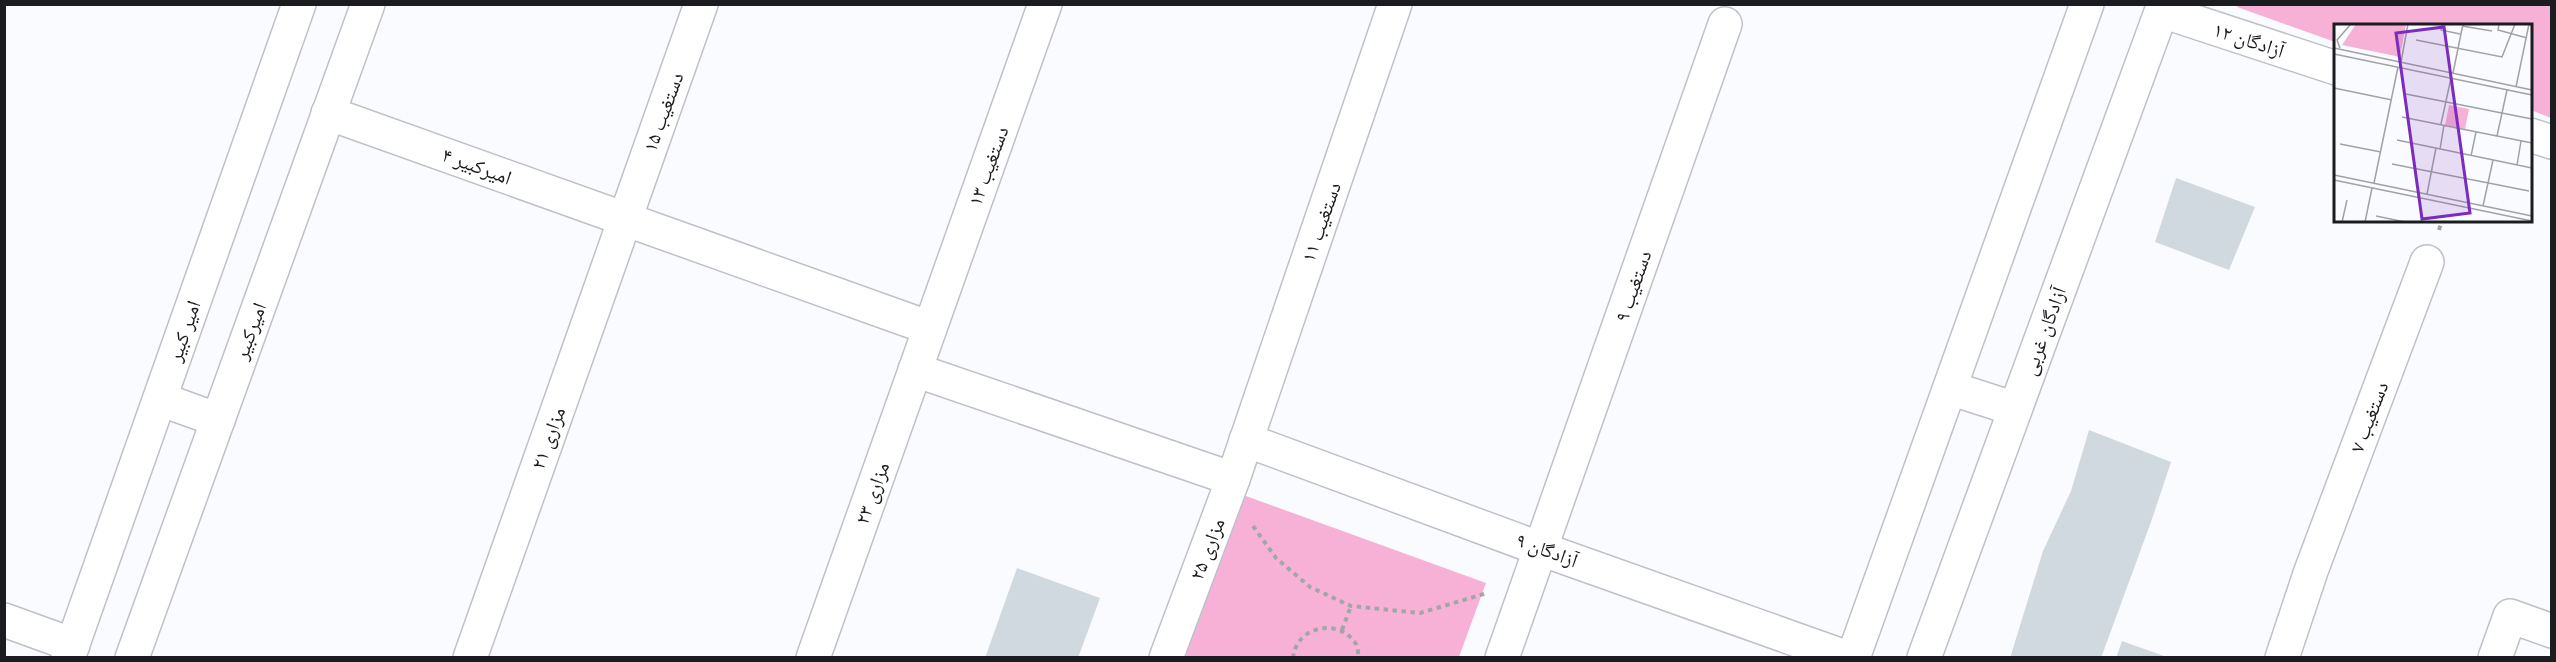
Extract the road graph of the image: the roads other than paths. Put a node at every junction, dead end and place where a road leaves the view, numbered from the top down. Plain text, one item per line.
1 (299, 4) edge
2 (368, 4) edge
3 (702, 4) edge
4 (1045, 4) edge
5 (1395, 4) edge
6 (2086, 4) edge
7 (2163, 8) edge
8 (1725, 24) dead end
9 (2334, 67) edge
10 (328, 113) junction
11 (2532, 136) edge
12 (2552, 142) edge
13 (625, 219) junction
14 (2427, 262) dead end
15 (930, 328) junction
16 (915, 370) junction
17 (1950, 388) junction
18 (160, 399) junction
19 (2016, 409) junction
20 (218, 420) junction
21 (1246, 440) junction
22 (1233, 478) junction
23 (1541, 549) junction
24 (4, 620) edge
25 (2552, 631) edge
26 (70, 651) edge
27 (132, 657) edge
28 (470, 657) edge
29 (813, 657) edge
30 (1166, 657) edge
31 (1502, 657) edge
32 (1848, 657) edge
33 (1853, 657) edge
34 (1924, 657) edge
35 (2282, 657) edge
36 (2495, 657) edge

1 - 18 street, امیر کبیر
2 - 10 street, امیرکبیر
3 - 13 street, دستغیب ۱۵
4 - 15 street, دستغیب ۱۳
5 - 21 street, دستغیب ۱۱
6 - 17 street
7 - 9 street, آزادگان ۱۲
7 - 19 street, آزادگان غربی
8 - 23 street, دستغیب ۹
10 - 13 street, امیرکبیر ۴
10 - 20 street, امیرکبیر
11 - 12 street
13 - 15 street, امیرکبیر ۴
13 - 28 street, مزاری ۲۱
14 - 35 street, دستغیب ۷
15 - 16 street, مزاری ۲۳
16 - 22 street
16 - 29 street, مزاری ۲۳
17 - 19 street
17 - 33 street
18 - 20 street
18 - 26 street, امیر کبیر
19 - 34 street, آزادگان غربی
20 - 27 street, امیرکبیر
21 - 22 street, مزاری ۲۵
21 - 23 street, آزادگان ۹
22 - 30 street, مزاری ۲۵
23 - 31 street, دستغیب ۹
23 - 32 street, آزادگان ۹
24 - 26 street
25 - 36 street

